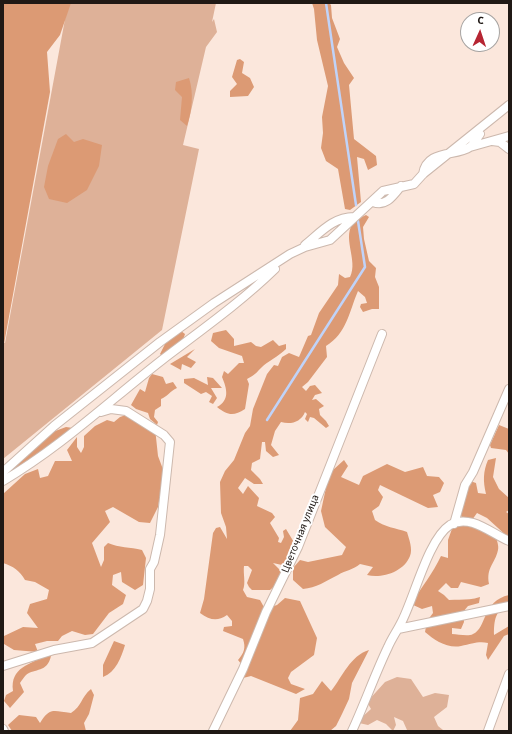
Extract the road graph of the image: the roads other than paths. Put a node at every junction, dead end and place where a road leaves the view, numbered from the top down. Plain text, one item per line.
1 (509, 105) edge
2 (487, 123) junction
3 (509, 136) edge
4 (492, 141) junction
5 (470, 147) junction
6 (509, 149) edge
7 (450, 154) junction
8 (354, 217) junction
9 (299, 250) junction
10 (290, 254) junction
11 (382, 334) dead end
12 (509, 389) edge
13 (101, 412) junction
14 (3, 472) edge
15 (3, 481) edge
16 (454, 524) junction
17 (509, 541) edge
18 (509, 606) edge
19 (398, 629) junction
20 (3, 666) edge
21 (509, 674) edge
22 (212, 731) edge
23 (352, 731) edge
24 (488, 731) edge

1 - 2 street
2 - 5 street
2 - 7 street
3 - 4 street
4 - 5 street
4 - 6 street
5 - 7 street
7 - 8 street
8 - 9 street
8 - 9 street
9 - 10 street
10 - 13 street
10 - 14 street
11 - 22 street, Цветочная улица
12 - 16 street
13 - 15 street
13 - 20 street
16 - 17 street
16 - 19 street
18 - 19 street
19 - 23 street
21 - 24 street

